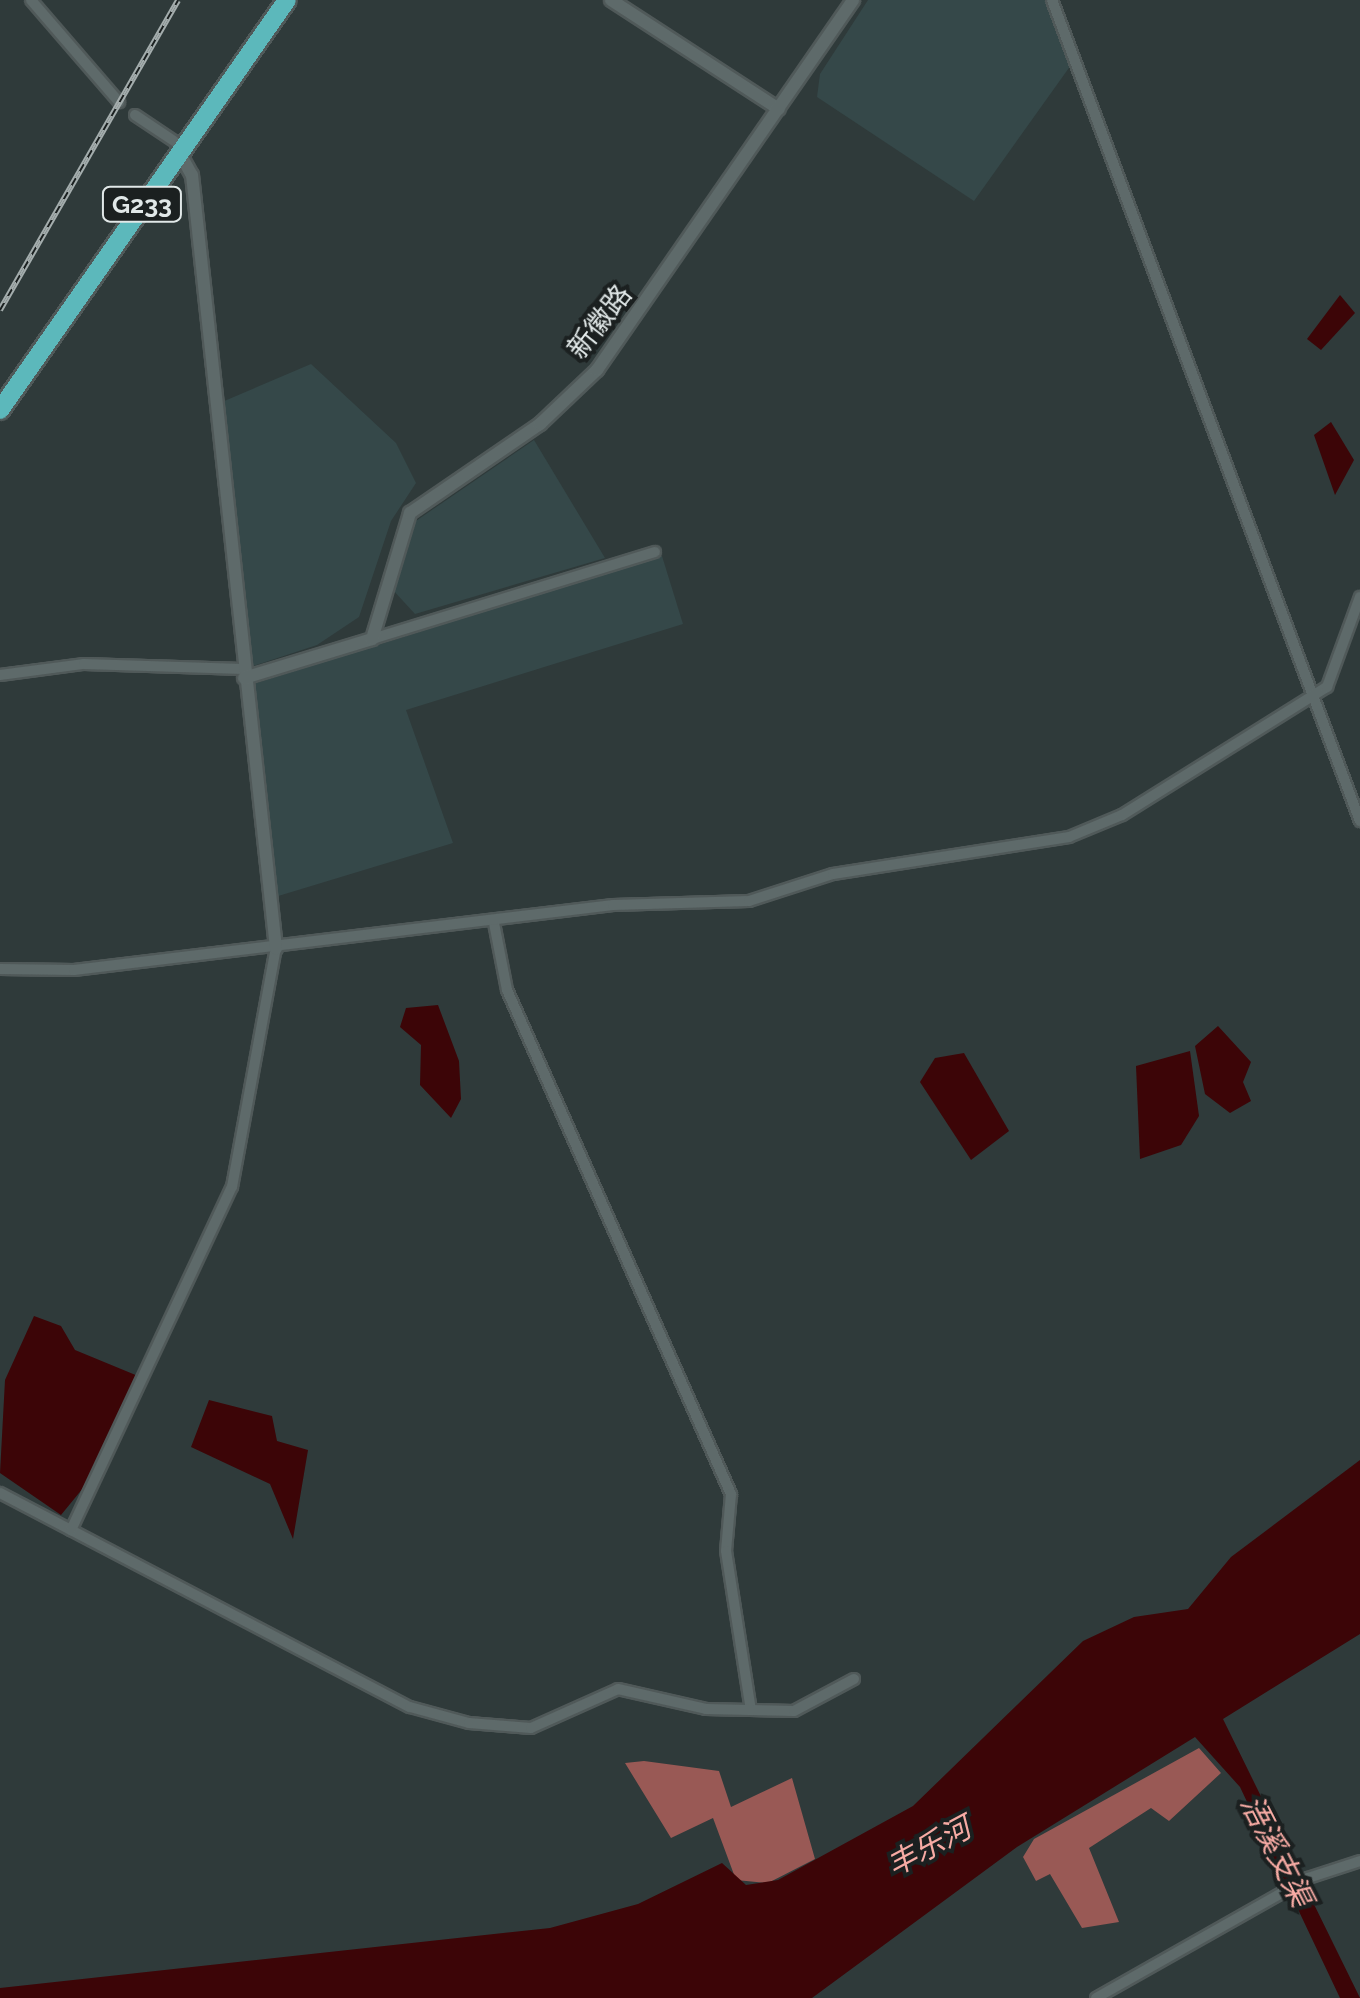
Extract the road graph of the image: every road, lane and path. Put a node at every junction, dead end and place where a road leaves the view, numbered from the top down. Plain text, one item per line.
1 (31, 0) edge
2 (274, 0) edge
3 (287, 0) edge
4 (611, 0) edge
5 (853, 0) edge
6 (1052, 0) edge
7 (119, 102) dead end
8 (779, 109) junction
9 (135, 116) dead end
10 (176, 146) junction
11 (0, 390) edge
12 (0, 410) edge
13 (655, 552) dead end
14 (1360, 597) edge
15 (372, 640) junction
16 (244, 673) junction
17 (0, 675) edge
18 (1314, 696) junction
19 (1360, 821) edge
20 (494, 923) junction
21 (276, 948) junction
22 (0, 969) edge
23 (0, 1493) edge
24 (72, 1530) junction
25 (854, 1679) dead end
26 (751, 1710) junction
27 (1360, 1860) edge
28 (1096, 1998) edge

1 - 7 street
2 - 10 highway, G233
3 - 10 highway, G233
4 - 8 street
5 - 8 street, 新徽路
6 - 18 street
8 - 15 street, 新徽路
9 - 10 street
10 - 11 highway, G233
10 - 12 highway, G233
10 - 16 street
13 - 15 street
14 - 18 street
15 - 16 street
16 - 17 street
16 - 21 street
18 - 19 street
18 - 20 street
20 - 21 street
20 - 26 street
21 - 22 street
21 - 24 street
23 - 24 street
24 - 26 street
25 - 26 street
27 - 28 street

